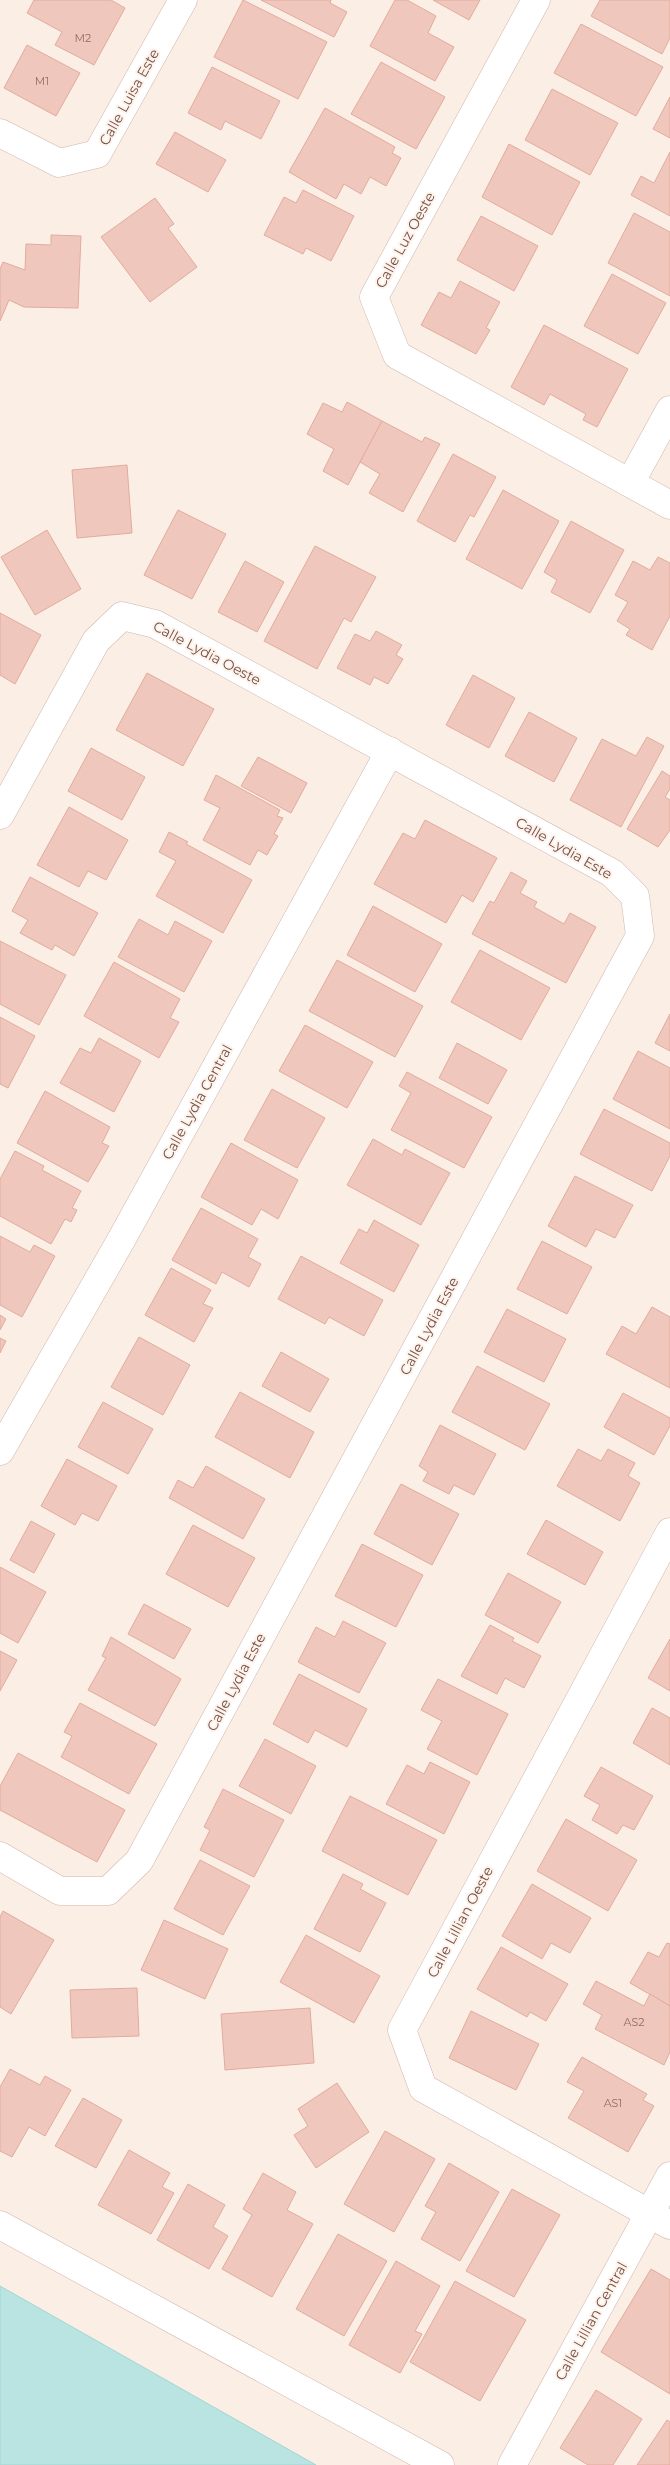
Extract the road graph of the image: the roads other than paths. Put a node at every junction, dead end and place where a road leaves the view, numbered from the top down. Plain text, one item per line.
1 (183, 0) edge
2 (536, 0) edge
3 (0, 133) edge
4 (670, 410) edge
5 (630, 483) junction
6 (670, 505) edge
7 (390, 751) junction
8 (0, 815) edge
9 (0, 1451) edge
10 (670, 1532) edge
11 (0, 1856) edge
12 (670, 2176) edge
13 (660, 2219) edge
14 (0, 2225) edge
15 (440, 2465) edge
16 (512, 2465) edge

1 - 3 street, Calle Luisa Este
2 - 5 street, Calle Luz Oeste
4 - 5 street
5 - 6 street
7 - 8 street, Calle Lydia Oeste
7 - 9 street, Calle Lydia Central
7 - 11 street, Calle Lydia Este
10 - 13 street, Calle Lillian Oeste
12 - 13 street, Calle Lillian Central
13 - 16 street, Calle Lillian Central
14 - 15 street

